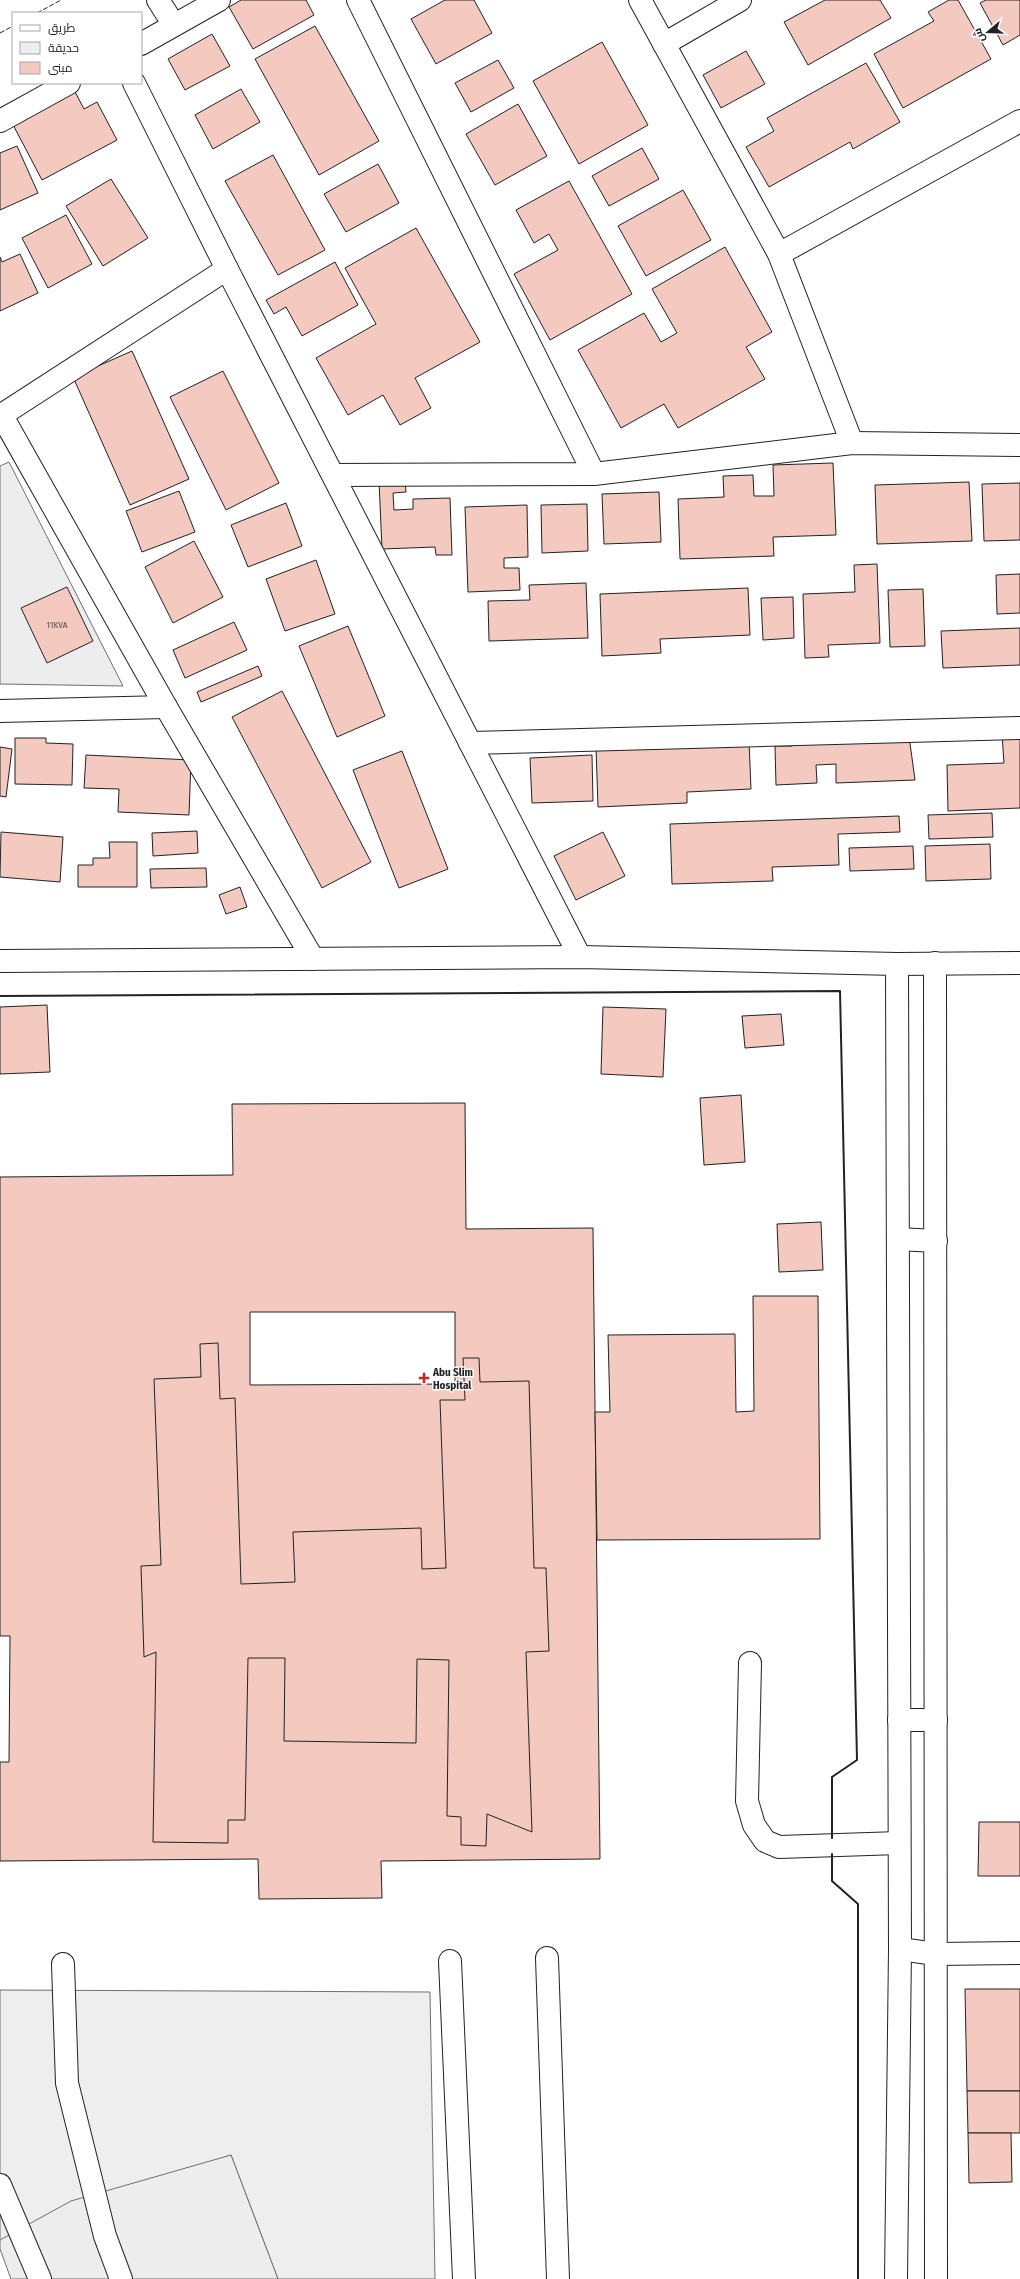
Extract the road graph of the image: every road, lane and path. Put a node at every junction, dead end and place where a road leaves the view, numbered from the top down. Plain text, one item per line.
1 (158, 0) edge
2 (219, 0) edge
3 (358, 0) edge
4 (640, 0) edge
5 (740, 0) edge
6 (174, 25) junction
7 (142, 43) edge
8 (664, 44) junction
9 (67, 84) edge
10 (134, 84) edge
11 (0, 121) edge
12 (1020, 121) edge
13 (779, 254) junction
14 (227, 269) junction
15 (1, 416) edge
16 (852, 443) junction
17 (1020, 445) edge
18 (594, 474) junction
19 (333, 475) junction
20 (166, 706) junction
21 (0, 711) edge
22 (1020, 728) edge
23 (470, 743) junction
24 (580, 957) junction
25 (313, 959) junction
26 (0, 961) edge
27 (936, 963) junction
28 (897, 964) junction
29 (1020, 964) edge
30 (898, 1239) junction
31 (936, 1241) junction
32 (750, 1663) dead end
33 (899, 1720) junction
34 (936, 1720) junction
35 (900, 1843) junction
36 (900, 1949) junction
37 (1020, 1953) edge
38 (936, 1954) junction
39 (547, 1958) dead end
40 (450, 1961) dead end
41 (63, 1964) dead end
42 (0, 2186) edge
43 (40, 2279) edge
44 (121, 2279) edge
45 (464, 2279) edge
46 (558, 2279) edge
47 (896, 2279) edge
48 (936, 2279) edge

1 - 6 street
2 - 6 street
3 - 18 street
4 - 8 street
5 - 8 street
6 - 7 street
8 - 13 street
9 - 11 street
10 - 14 street
12 - 13 street
13 - 16 street
14 - 15 street
14 - 19 street
15 - 20 street
16 - 17 street
16 - 18 street
18 - 19 street
19 - 23 street
20 - 21 street
20 - 25 street
22 - 23 street
23 - 24 street
24 - 25 street
24 - 28 street
25 - 26 street
27 - 28 street
27 - 29 street
27 - 31 street
28 - 30 street
30 - 31 street
30 - 33 street
31 - 34 street
32 - 35 street
33 - 34 street
33 - 35 street
34 - 38 street
35 - 36 street
36 - 38 street
36 - 47 street
37 - 38 street
38 - 48 street
39 - 46 street
40 - 45 street
41 - 44 street
42 - 43 street

